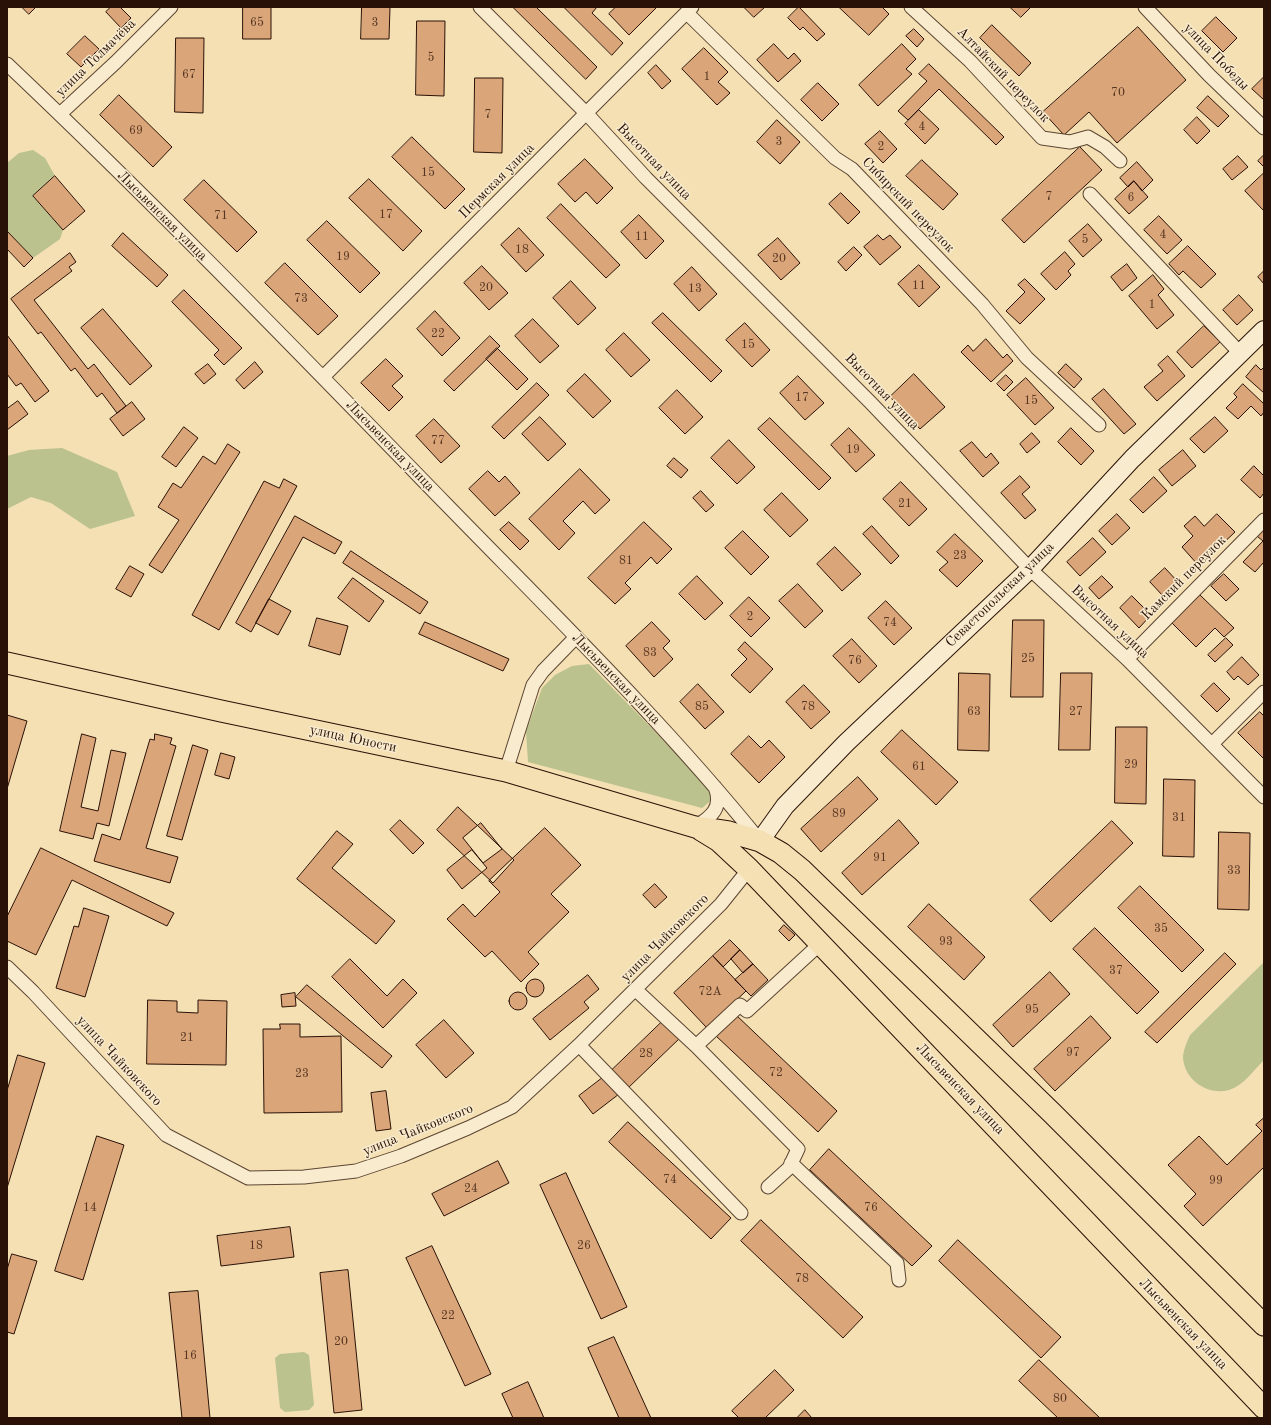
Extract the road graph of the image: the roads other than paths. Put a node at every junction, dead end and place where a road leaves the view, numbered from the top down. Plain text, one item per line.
1 (171, 7) edge
2 (480, 7) edge
3 (911, 7) edge
4 (1145, 7) edge
5 (690, 10) edge
6 (7, 64) edge
7 (60, 114) junction
8 (587, 114) junction
9 (1264, 128) edge
10 (1120, 161) dead end
11 (1090, 194) dead end
12 (1264, 330) edge
13 (1240, 352) junction
14 (323, 377) junction
15 (1099, 425) dead end
16 (1264, 520) edge
17 (1030, 569) junction
18 (576, 637) junction
19 (1127, 659) junction
20 (7, 663) edge
21 (1264, 692) edge
22 (1212, 744) junction
23 (506, 771) junction
24 (715, 786) junction
25 (1264, 797) edge
26 (695, 827) junction
27 (760, 841) junction
28 (749, 869) junction
29 (821, 943) junction
30 (7, 967) edge
31 (636, 990) junction
32 (579, 1045) junction
33 (696, 1046) junction
34 (791, 1163) junction
35 (768, 1187) dead end
36 (741, 1213) dead end
37 (899, 1280) dead end
38 (1264, 1325) edge
39 (1264, 1408) edge

1 - 7 street, улица Толмачёва
2 - 8 street, Высотная улица
3 - 10 street, Алтайский переулок
4 - 9 street, улица Победы
5 - 8 street, Пермская улица
5 - 15 street, Сибирский переулок
6 - 7 street, Лысьвенская улица
7 - 14 street, Лысьвенская улица
8 - 14 street, Пермская улица
8 - 17 street, Высотная улица
11 - 13 street
12 - 13 street, Севастопольская улица
13 - 17 street, Севастопольская улица
14 - 18 street, Лысьвенская улица
16 - 19 street, Камский переулок
17 - 19 street, Высотная улица
17 - 27 street, Севастопольская улица
18 - 23 street
18 - 24 street, Лысьвенская улица
19 - 22 street, Высотная улица
20 - 23 main road, улица Юности
21 - 22 street
22 - 25 street, Высотная улица
23 - 26 main road, улица Юности
24 - 26 street
24 - 27 street, Лысьвенская улица
26 - 27 main road, Лысьвенская улица
26 - 28 main road, Лысьвенская улица
27 - 28 main road, Севастопольская улица
27 - 38 main road, Лысьвенская улица
28 - 29 main road, Лысьвенская улица
28 - 31 street, улица Чайковского
29 - 33 street
29 - 39 main road, Лысьвенская улица
30 - 32 street, улица Чайковского
31 - 32 street, улица Чайковского
31 - 33 street
32 - 36 street
33 - 34 street
34 - 35 street
34 - 37 street

